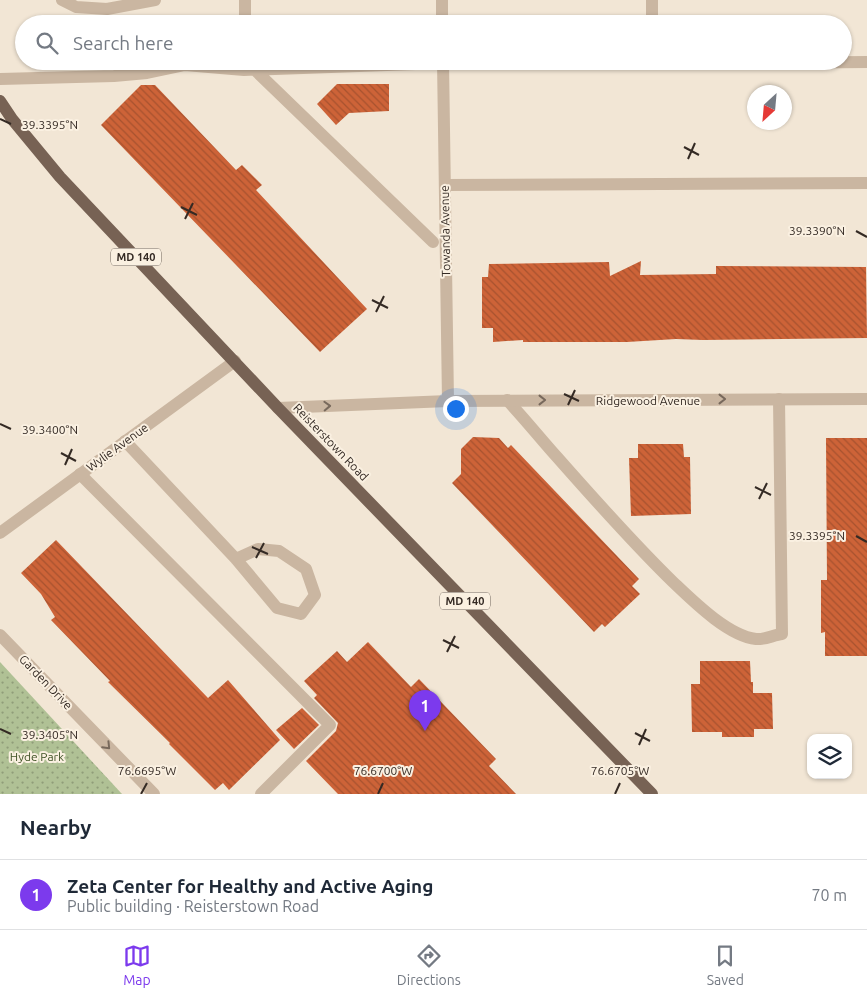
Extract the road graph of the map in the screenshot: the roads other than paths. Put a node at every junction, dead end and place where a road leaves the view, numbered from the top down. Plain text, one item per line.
1 (62, 0) edge
2 (155, 0) edge
3 (245, 0) edge
4 (442, 0) edge
5 (652, 0) edge
6 (245, 15) edge
7 (442, 15) edge
8 (652, 15) edge
9 (852, 62) edge
10 (867, 62) edge
11 (161, 70) edge
12 (251, 70) edge
13 (443, 70) edge
14 (0, 80) edge
15 (0, 101) edge
16 (867, 183) edge
17 (444, 186) junction
18 (433, 242) dead end
19 (235, 361) junction
20 (779, 399) junction
21 (867, 399) edge
22 (507, 400) junction
23 (448, 401) junction
24 (278, 408) junction
25 (125, 441) junction
26 (80, 474) junction
27 (0, 533) edge
28 (236, 559) junction
29 (0, 635) edge
30 (154, 794) edge
31 (261, 794) edge
32 (652, 794) edge

1 - 2 street
3 - 6 street
4 - 7 street
5 - 8 street
9 - 10 street
11 - 14 street
12 - 18 street
13 - 17 street, Towanda Avenue
15 - 19 main road, Reisterstown Road / MD 140
16 - 17 street
17 - 23 street, Towanda Avenue
19 - 24 main road, Reisterstown Road / MD 140
19 - 25 street, Wylie Avenue
20 - 21 street, Ridgewood Avenue
22 -> 20 street, Ridgewood Avenue
20 - 22 street
22 - 23 street, Ridgewood Avenue
24 -> 23 street, Ridgewood Avenue
24 - 32 main road, Reisterstown Road / MD 140
25 - 26 street, Wylie Avenue
25 - 28 street
26 - 27 street, Wylie Avenue
26 - 31 street
28 - 28 street
29 -> 30 street, Garden Drive

